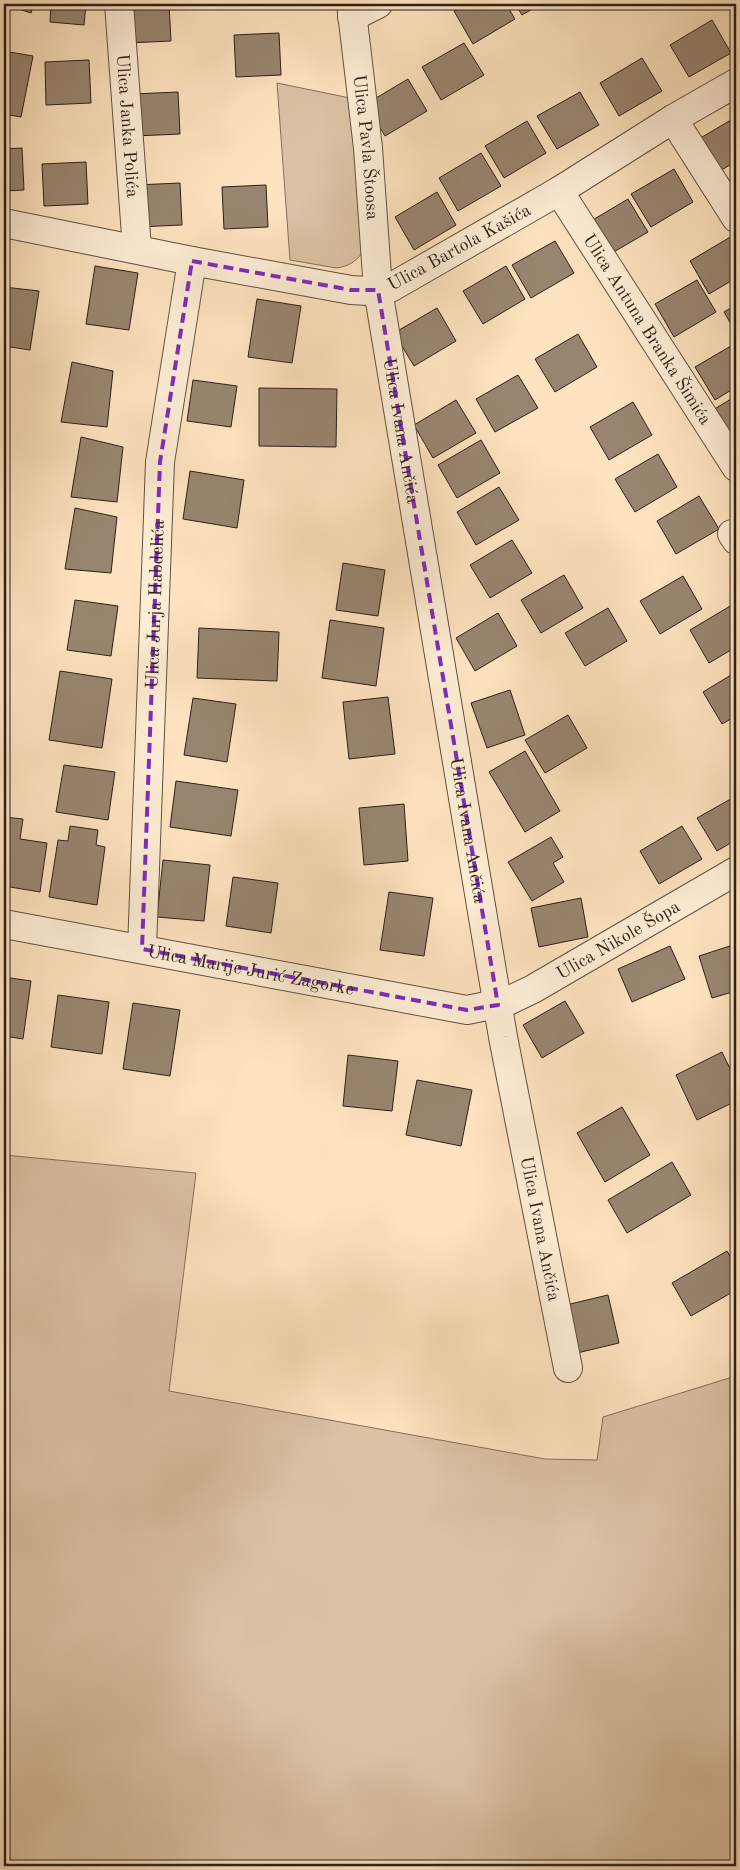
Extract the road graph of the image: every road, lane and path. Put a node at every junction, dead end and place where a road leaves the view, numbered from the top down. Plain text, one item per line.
1 (119, 4) edge
2 (378, 4) edge
3 (352, 11) edge
4 (736, 83) edge
5 (673, 119) junction
6 (559, 191) junction
7 (736, 218) edge
8 (4, 223) edge
9 (137, 249) junction
10 (192, 261) junction
11 (378, 290) junction
12 (736, 467) edge
13 (736, 871) edge
14 (4, 924) edge
15 (142, 949) junction
16 (498, 1004) junction
17 (568, 1368) dead end

1 - 9 street, Ulica Janka Polića
2 - 3 street
3 - 11 street, Ulica Pavla Štoosa
4 - 5 street, Ulica Bartola Kašića
5 - 6 street, Ulica Bartola Kašića
5 - 7 street
6 - 11 street, Ulica Bartola Kašića
6 - 12 street, Ulica Antuna Branka Šimića
8 - 9 street, Ulica Bartola Kašića
9 - 10 street, Ulica Bartola Kašića
10 - 11 street, Ulica Bartola Kašića
10 - 15 street, Ulica Jurja Habdelića
11 - 16 street, Ulica Ivana Ančića
13 - 16 street, Ulica Nikole Šopa
14 - 15 street, Ulica Marije Jurić Zagorke
15 - 16 street, Ulica Marije Jurić Zagorke
16 - 17 street, Ulica Ivana Ančića

